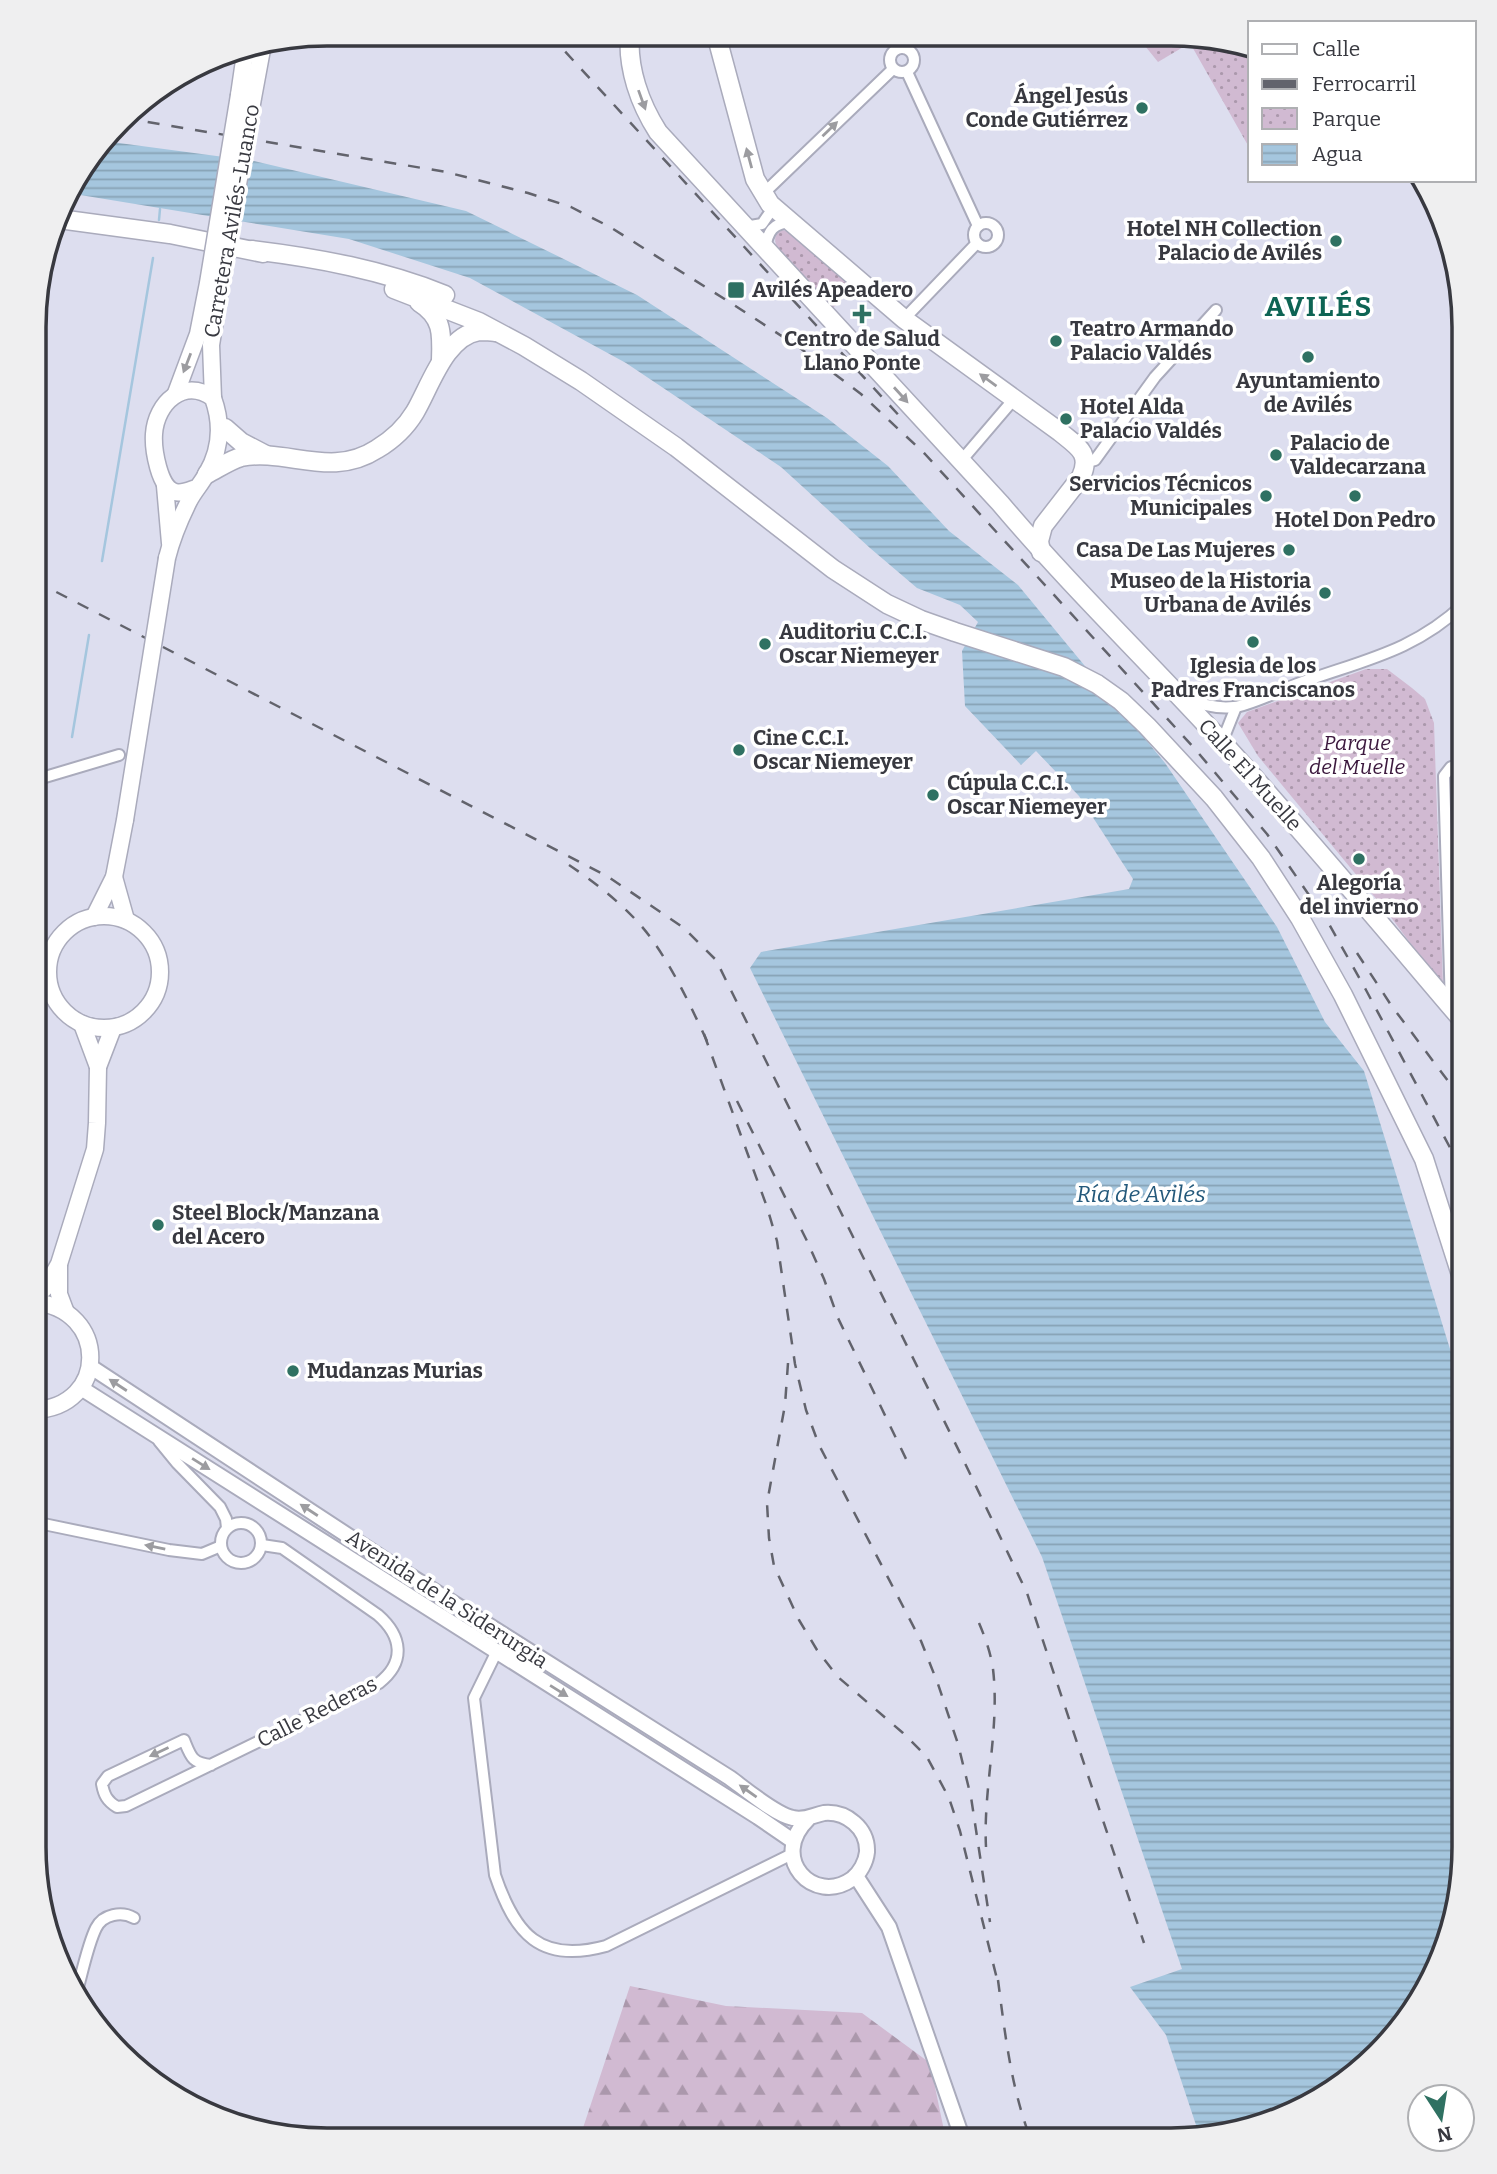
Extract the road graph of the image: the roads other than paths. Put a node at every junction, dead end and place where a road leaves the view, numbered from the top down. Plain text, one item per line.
1 (629, 46) edge
2 (719, 46) edge
3 (896, 46) edge
4 (897, 49) junction
5 (260, 54) edge
6 (247, 57) edge
7 (893, 69) junction
8 (907, 72) junction
9 (246, 97) junction
10 (767, 199) junction
11 (67, 220) edge
12 (791, 222) junction
13 (978, 226) junction
14 (745, 227) junction
15 (976, 243) junction
16 (765, 248) junction
17 (252, 250) junction
18 (366, 270) junction
19 (214, 283) junction
20 (394, 289) junction
21 (1216, 310) dead end
22 (459, 313) junction
23 (905, 319) junction
24 (440, 331) junction
25 (496, 332) junction
26 (459, 341) junction
27 (541, 344) junction
28 (441, 360) junction
29 (176, 393) junction
30 (213, 398) junction
31 (1014, 400) junction
32 (225, 428) dead end
33 (676, 447) junction
34 (269, 457) junction
35 (961, 461) junction
36 (1086, 462) junction
37 (202, 481) junction
38 (165, 486) junction
39 (1000, 503) junction
40 (1050, 516) junction
41 (169, 551) junction
42 (1041, 552) junction
43 (1452, 615) edge
44 (1174, 694) junction
45 (1236, 707) junction
46 (1222, 742) junction
47 (119, 755) dead end
48 (1452, 767) edge
49 (46, 777) edge
50 (114, 877) junction
51 (94, 917) junction
52 (126, 920) junction
53 (1451, 1006) joint
54 (82, 1024) junction
55 (113, 1028) junction
56 (98, 1068) junction
57 (1452, 1247) edge
58 (59, 1264) junction
59 (46, 1287) edge
60 (46, 1303) edge
61 (65, 1310) junction
62 (90, 1367) junction
63 (81, 1388) junction
64 (46, 1408) edge
65 (152, 1433) junction
66 (46, 1524) edge
67 (227, 1528) junction
68 (262, 1545) junction
69 (221, 1546) junction
70 (497, 1651) junction
71 (211, 1766) junction
72 (808, 1819) junction
73 (792, 1847) junction
74 (856, 1876) junction
75 (134, 1918) dead end
76 (80, 1982) edge
77 (959, 2128) edge

1 -> 14 main road
10 -> 2 main road
3 - 4 street
4 - 7 street
4 - 8 street
5 - 9 main road, Carretera Avilés-Luanco
6 - 9 main road, Carretera Avilés-Luanco
7 - 8 street
10 -> 7 street
8 - 13 street
9 - 19 main road, Carretera Avilés-Luanco, bridge
10 - 12 main road
10 - 14 street
11 - 17 main road
12 - 16 street
12 - 23 main road
13 - 15 street
13 - 15 street
14 - 16 main road
15 - 23 street
16 -> 35 main road
17 - 18 main road
17 - 20 main road
18 - 22 main road
18 - 27 main road
19 -> 29 main road, Carretera Avilés-Luanco
19 - 30 main road, Carretera Avilés-Luanco
20 - 22 main road
20 - 24 main road
21 - 36 street
22 - 24 main road
22 - 25 main road
22 - 26 main road
22 - 27 main road
31 -> 23 main road
24 - 28 main road
25 - 26 main road
25 - 33 main road
26 - 28 main road
27 - 33 main road
28 - 34 main road
29 - 30 main road
29 - 38 main road
30 - 37 main road
31 - 35 street
31 - 36 main road
32 - 34 main road
33 - 57 main road
34 - 37 main road
35 - 39 main road
36 - 40 main road
37 - 38 main road
37 - 41 main road
38 - 41 main road
39 - 40 main road
39 - 42 main road, Calle El Muelle
40 - 42 main road
41 - 50 main road, bridge
42 - 44 main road, Calle El Muelle
43 - 45 street
44 - 45 street
44 - 46 main road, Calle El Muelle
45 - 46 street
46 - 53 main road, Calle El Muelle
47 - 49 street
48 - 53 street
50 - 51 main road
50 - 52 main road
51 - 52 main road
51 - 54 main road
52 - 55 main road
54 - 55 main road
54 - 56 main road
55 - 56 main road
56 - 58 main road
58 - 59 main road
58 - 61 main road
60 - 61 main road
61 - 62 main road
62 - 63 main road
72 -> 62 street, Avenida de la Siderurgia
63 - 64 main road
63 - 65 street, Avenida de la Siderurgia
65 - 67 street
65 -> 70 street, Avenida de la Siderurgia
69 -> 66 street
67 - 68 street
67 - 69 street
68 - 69 street
68 - 71 street, Calle Rederas
70 -> 73 street, Avenida de la Siderurgia
70 - 73 street
71 -> 71 street, Calle Rederas
72 - 73 street
72 - 74 street
73 - 74 street
74 - 77 street
75 - 76 street

